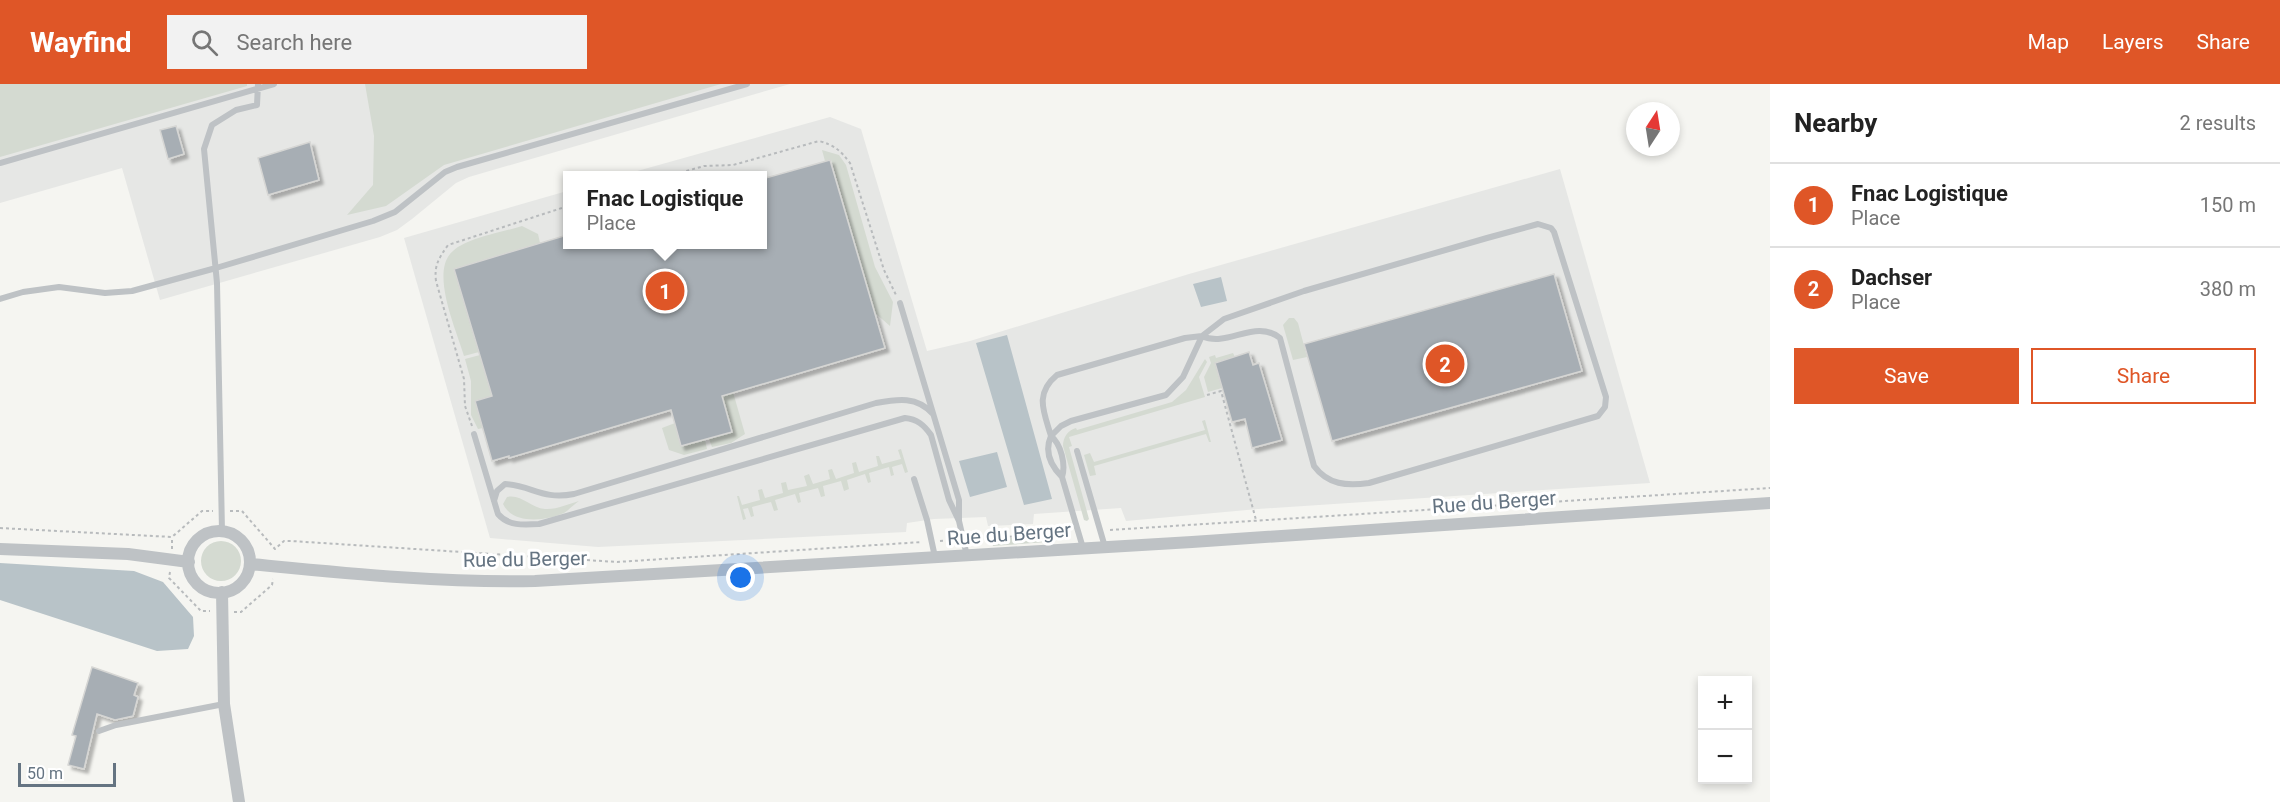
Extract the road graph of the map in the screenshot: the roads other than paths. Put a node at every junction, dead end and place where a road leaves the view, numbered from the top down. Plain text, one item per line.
1 (274, 84) edge
2 (747, 84) edge
3 (258, 86) edge
4 (0, 163) edge
5 (216, 268) junction
6 (0, 299) edge
7 (900, 303) road end
8 (1202, 336) junction
9 (933, 414) junction
10 (474, 435) road end
11 (1051, 436) junction
12 (1077, 451) dead end
13 (1062, 477) junction
14 (914, 479) dead end
15 (1770, 503) edge
16 (494, 505) junction
17 (959, 520) junction
18 (222, 531) junction
19 (1105, 547) junction
20 (1083, 548) junction
21 (0, 549) edge
22 (967, 556) junction
23 (935, 558) junction
24 (189, 562) junction
25 (250, 564) junction
26 (222, 592) junction
27 (224, 704) junction
28 (99, 731) dead end
29 (239, 802) edge

1 - 3 lane
2 - 5 lane
3 - 4 lane
3 - 5 lane
5 - 6 lane
5 - 18 lane
7 - 9 lane
8 - 8 lane
8 - 11 lane
8 - 11 lane
9 - 16 lane
9 - 17 lane
10 - 16 lane
11 - 13 lane
11 - 13 lane
12 - 19 lane
13 - 20 lane
14 - 23 lane
15 - 19 street, Rue du Berger
16 - 17 lane
17 - 22 lane
18 - 24 street
18 - 25 street
19 - 20 street, Rue du Berger
20 - 22 street, Rue du Berger
21 - 24 street
22 - 23 street, Rue du Berger
23 - 25 street, Rue du Berger
24 - 26 street
25 - 26 street
26 - 27 street
27 - 28 lane
27 - 29 street

